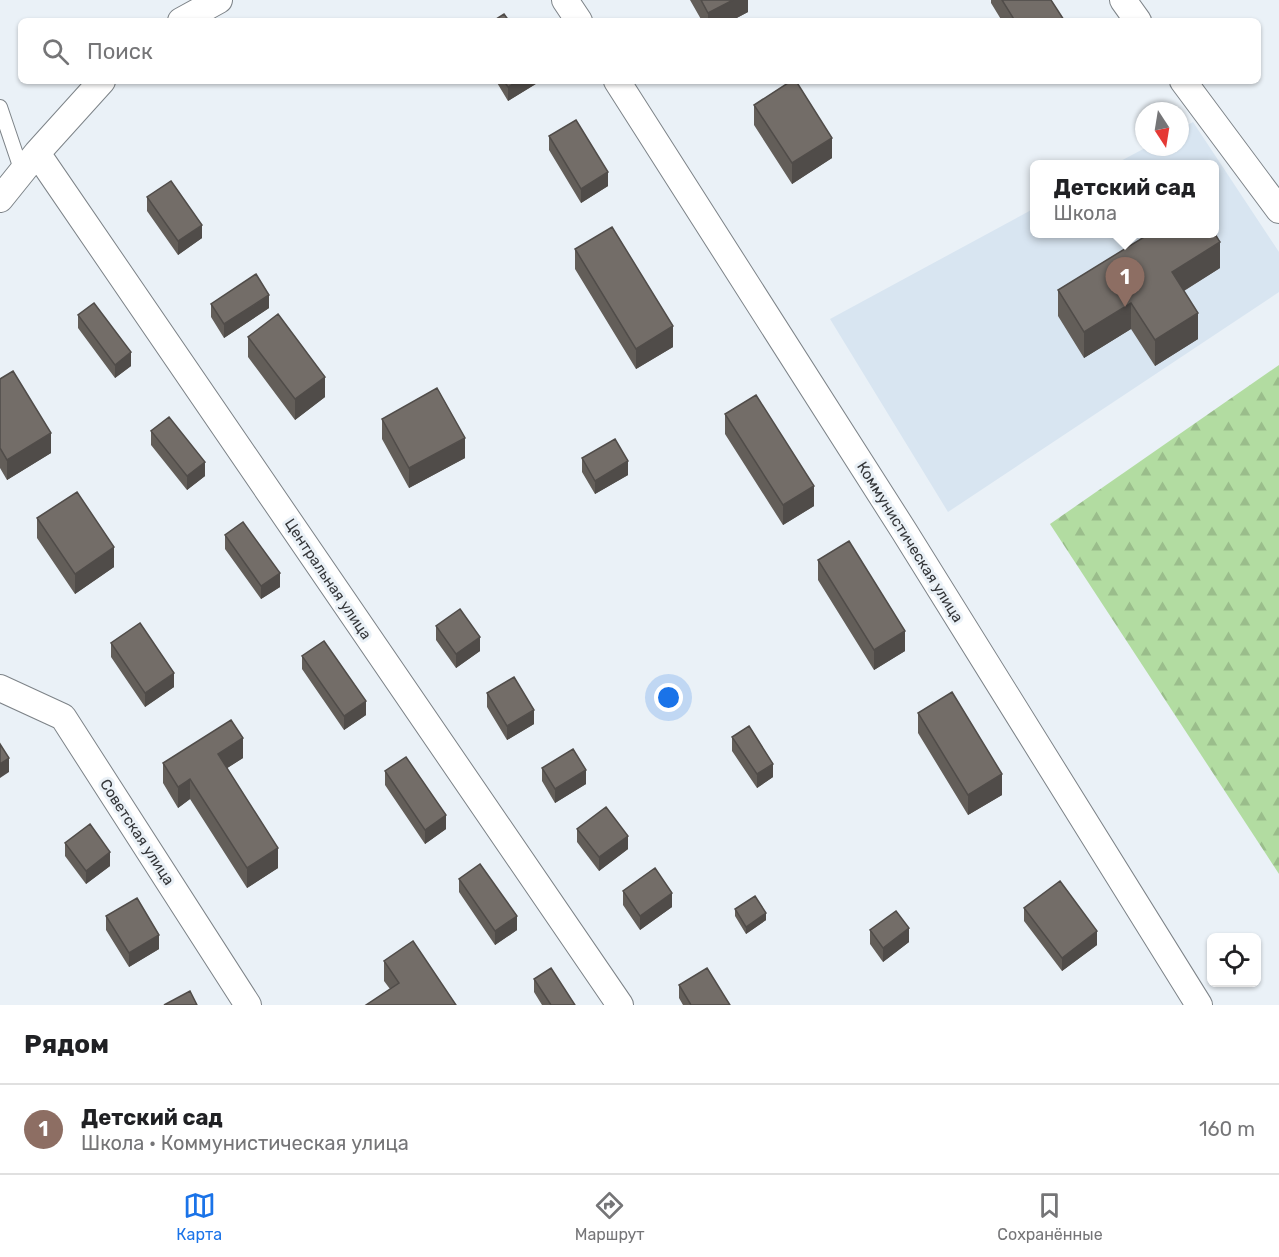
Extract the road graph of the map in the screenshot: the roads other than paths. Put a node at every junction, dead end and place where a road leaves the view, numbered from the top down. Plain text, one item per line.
1 (219, 0) edge
2 (566, 0) edge
3 (1123, 0) edge
4 (186, 18) edge
5 (577, 18) edge
6 (1136, 18) edge
7 (99, 84) edge
8 (619, 84) edge
9 (1185, 84) edge
10 (0, 107) edge
11 (30, 163) junction
12 (0, 199) edge
13 (1279, 210) edge
14 (0, 688) edge
15 (248, 1005) edge
16 (620, 1005) edge
17 (1199, 1005) edge

1 - 4 street
2 - 5 street
3 - 6 street
7 - 11 street
8 - 17 street, Коммунистическая улица
9 - 13 street
10 - 11 lane
11 - 12 street
11 - 16 street, Центральная улица
14 - 15 street, Советская улица

